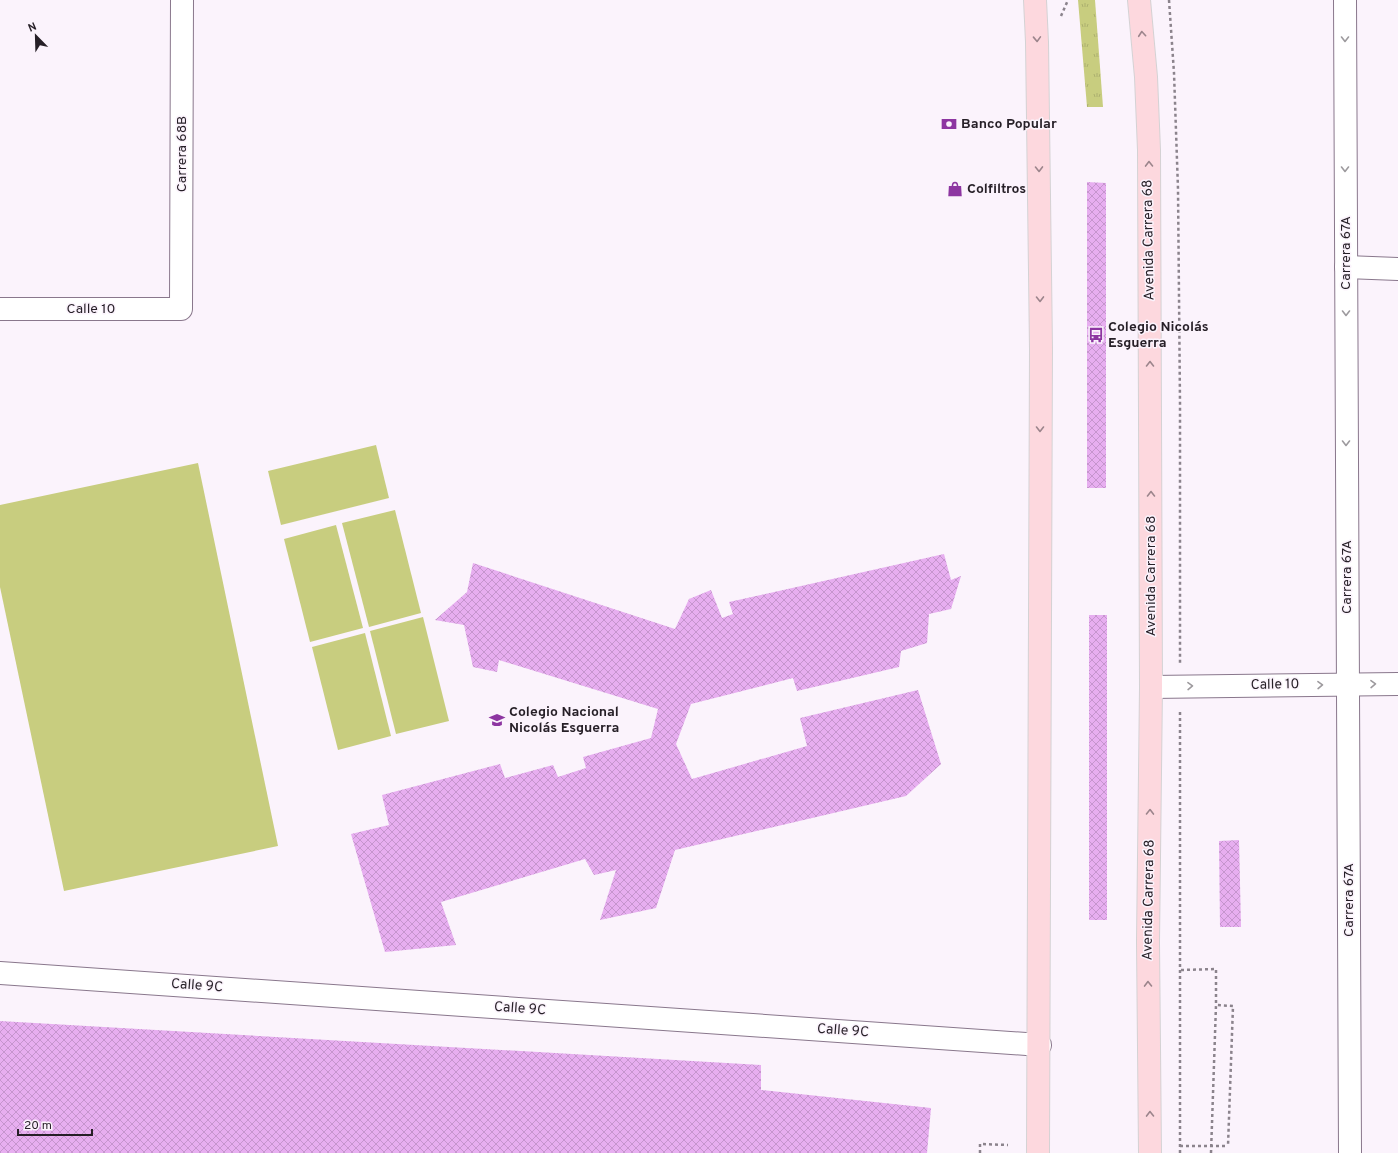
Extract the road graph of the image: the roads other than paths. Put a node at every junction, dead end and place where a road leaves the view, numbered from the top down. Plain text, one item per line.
1 (182, 0) edge
2 (1035, 0) edge
3 (1139, 0) edge
4 (1345, 0) edge
5 (1346, 267) junction
6 (1398, 269) edge
7 (0, 308) edge
8 (182, 309) joint
9 (1398, 684) edge
10 (1348, 685) junction
11 (1151, 686) junction
12 (0, 973) edge
13 (1040, 1045) junction
14 (1038, 1153) edge
15 (1150, 1153) edge
16 (1350, 1153) edge

1 - 8 street, Carrera 68B
2 -> 13 main road
11 -> 3 main road, Avenida Carrera 68
4 -> 5 street, Carrera 67A
5 - 6 street
5 -> 10 street, Carrera 67A
7 - 8 street, Calle 10
10 -> 9 street, Calle 10
11 -> 10 street, Calle 10
10 - 16 street, Carrera 67A
15 -> 11 main road, Avenida Carrera 68
12 - 13 street, Calle 9C
13 - 14 main road

